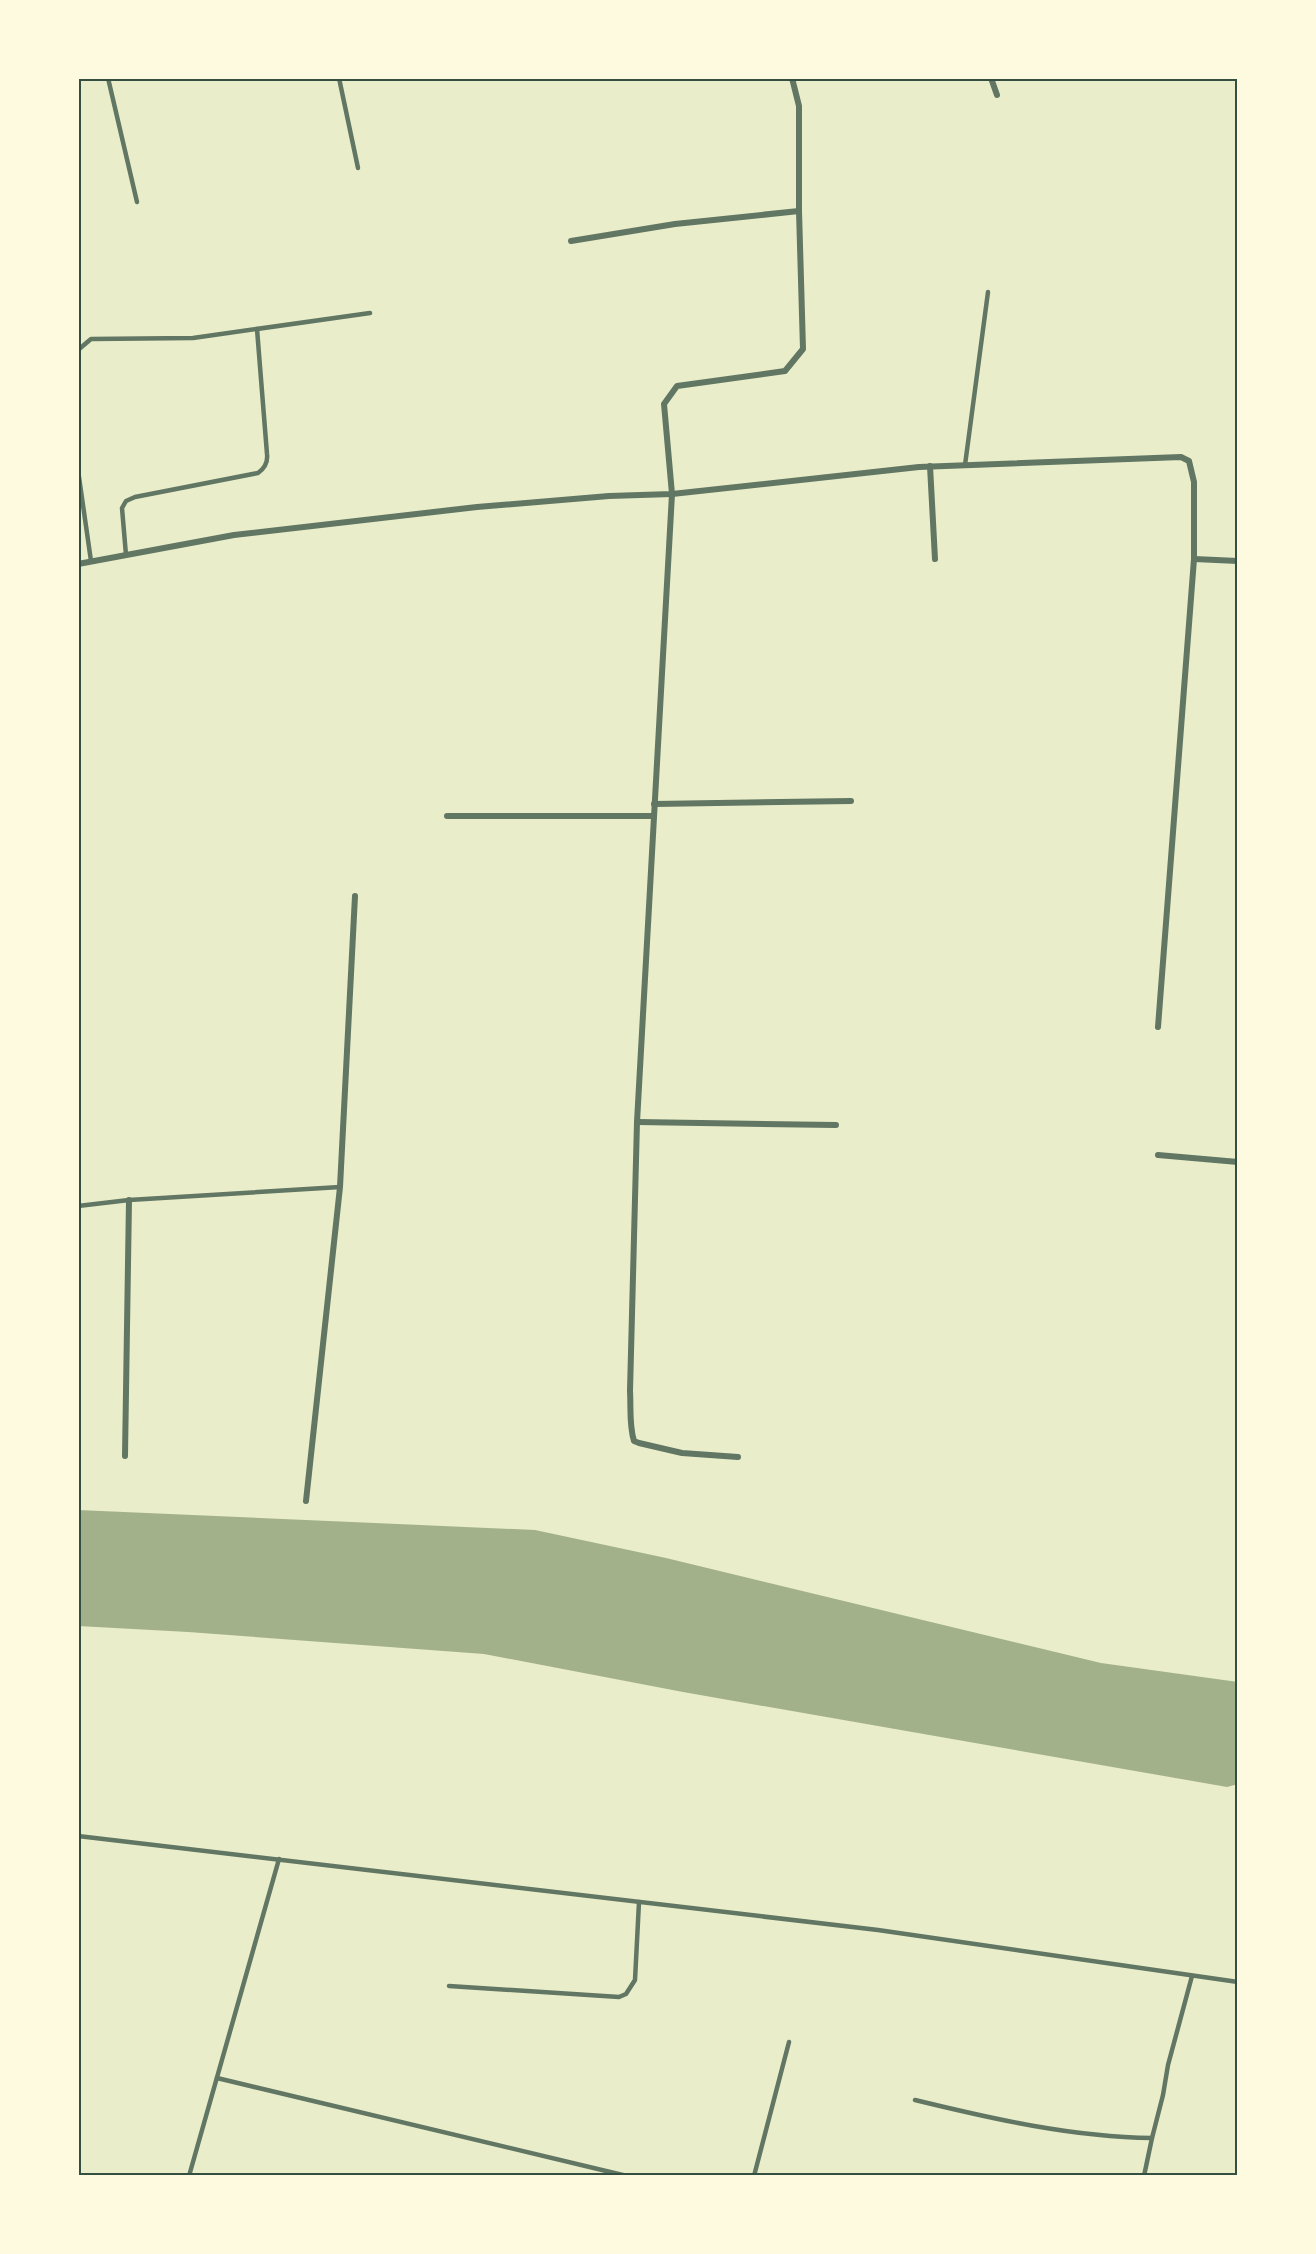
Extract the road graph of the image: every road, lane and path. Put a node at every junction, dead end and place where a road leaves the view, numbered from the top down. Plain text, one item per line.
1 (108, 78) edge
2 (339, 78) edge
3 (792, 78) edge
4 (991, 78) edge
5 (997, 95) dead end
6 (358, 168) dead end
7 (136, 202) dead end
8 (799, 211) junction
9 (571, 241) dead end
10 (988, 292) dead end
11 (370, 313) dead end
12 (257, 329) junction
13 (78, 350) edge
14 (965, 465) junction
15 (930, 466) junction
16 (78, 470) edge
17 (672, 494) junction
18 (126, 555) junction
19 (934, 559) dead end
20 (1194, 559) junction
21 (92, 561) junction
22 (1238, 561) edge
23 (78, 564) edge
24 (851, 801) dead end
25 (654, 804) junction
26 (447, 816) dead end
27 (654, 816) junction
28 (355, 896) dead end
29 (1158, 1027) dead end
30 (637, 1122) junction
31 (836, 1125) dead end
32 (1158, 1155) dead end
33 (1238, 1162) edge
34 (340, 1187) junction
35 (129, 1200) junction
36 (78, 1206) edge
37 (125, 1456) dead end
38 (738, 1457) dead end
39 (306, 1501) dead end
40 (78, 1836) edge
41 (279, 1859) junction
42 (639, 1902) junction
43 (1192, 1976) junction
44 (1238, 1982) edge
45 (449, 1986) dead end
46 (789, 2042) dead end
47 (217, 2078) junction
48 (915, 2100) dead end
49 (1152, 2138) junction
50 (189, 2176) edge
51 (627, 2176) edge
52 (754, 2176) edge
53 (1144, 2176) edge

1 - 7 lane
2 - 6 lane
3 - 8 street
4 - 5 street
8 - 9 street
8 - 17 street
10 - 14 lane
11 - 12 lane
12 - 13 lane
12 - 18 lane
14 - 15 street
14 - 20 street
15 - 17 street
15 - 19 street
16 - 21 lane
17 - 18 street
17 - 25 street
18 - 21 street
20 - 22 street
20 - 29 street
21 - 23 street
24 - 25 street
25 - 27 street
26 - 27 street
27 - 30 street
28 - 34 street
30 - 31 street
30 - 38 street
32 - 33 street
34 - 35 lane
34 - 39 street
35 - 36 lane
35 - 37 street
40 - 41 lane
41 - 42 lane
41 - 47 lane
42 - 43 lane
42 - 45 lane
43 - 44 lane
43 - 49 lane
46 - 52 lane
47 - 50 lane
47 - 51 lane
48 - 49 lane
49 - 53 lane

